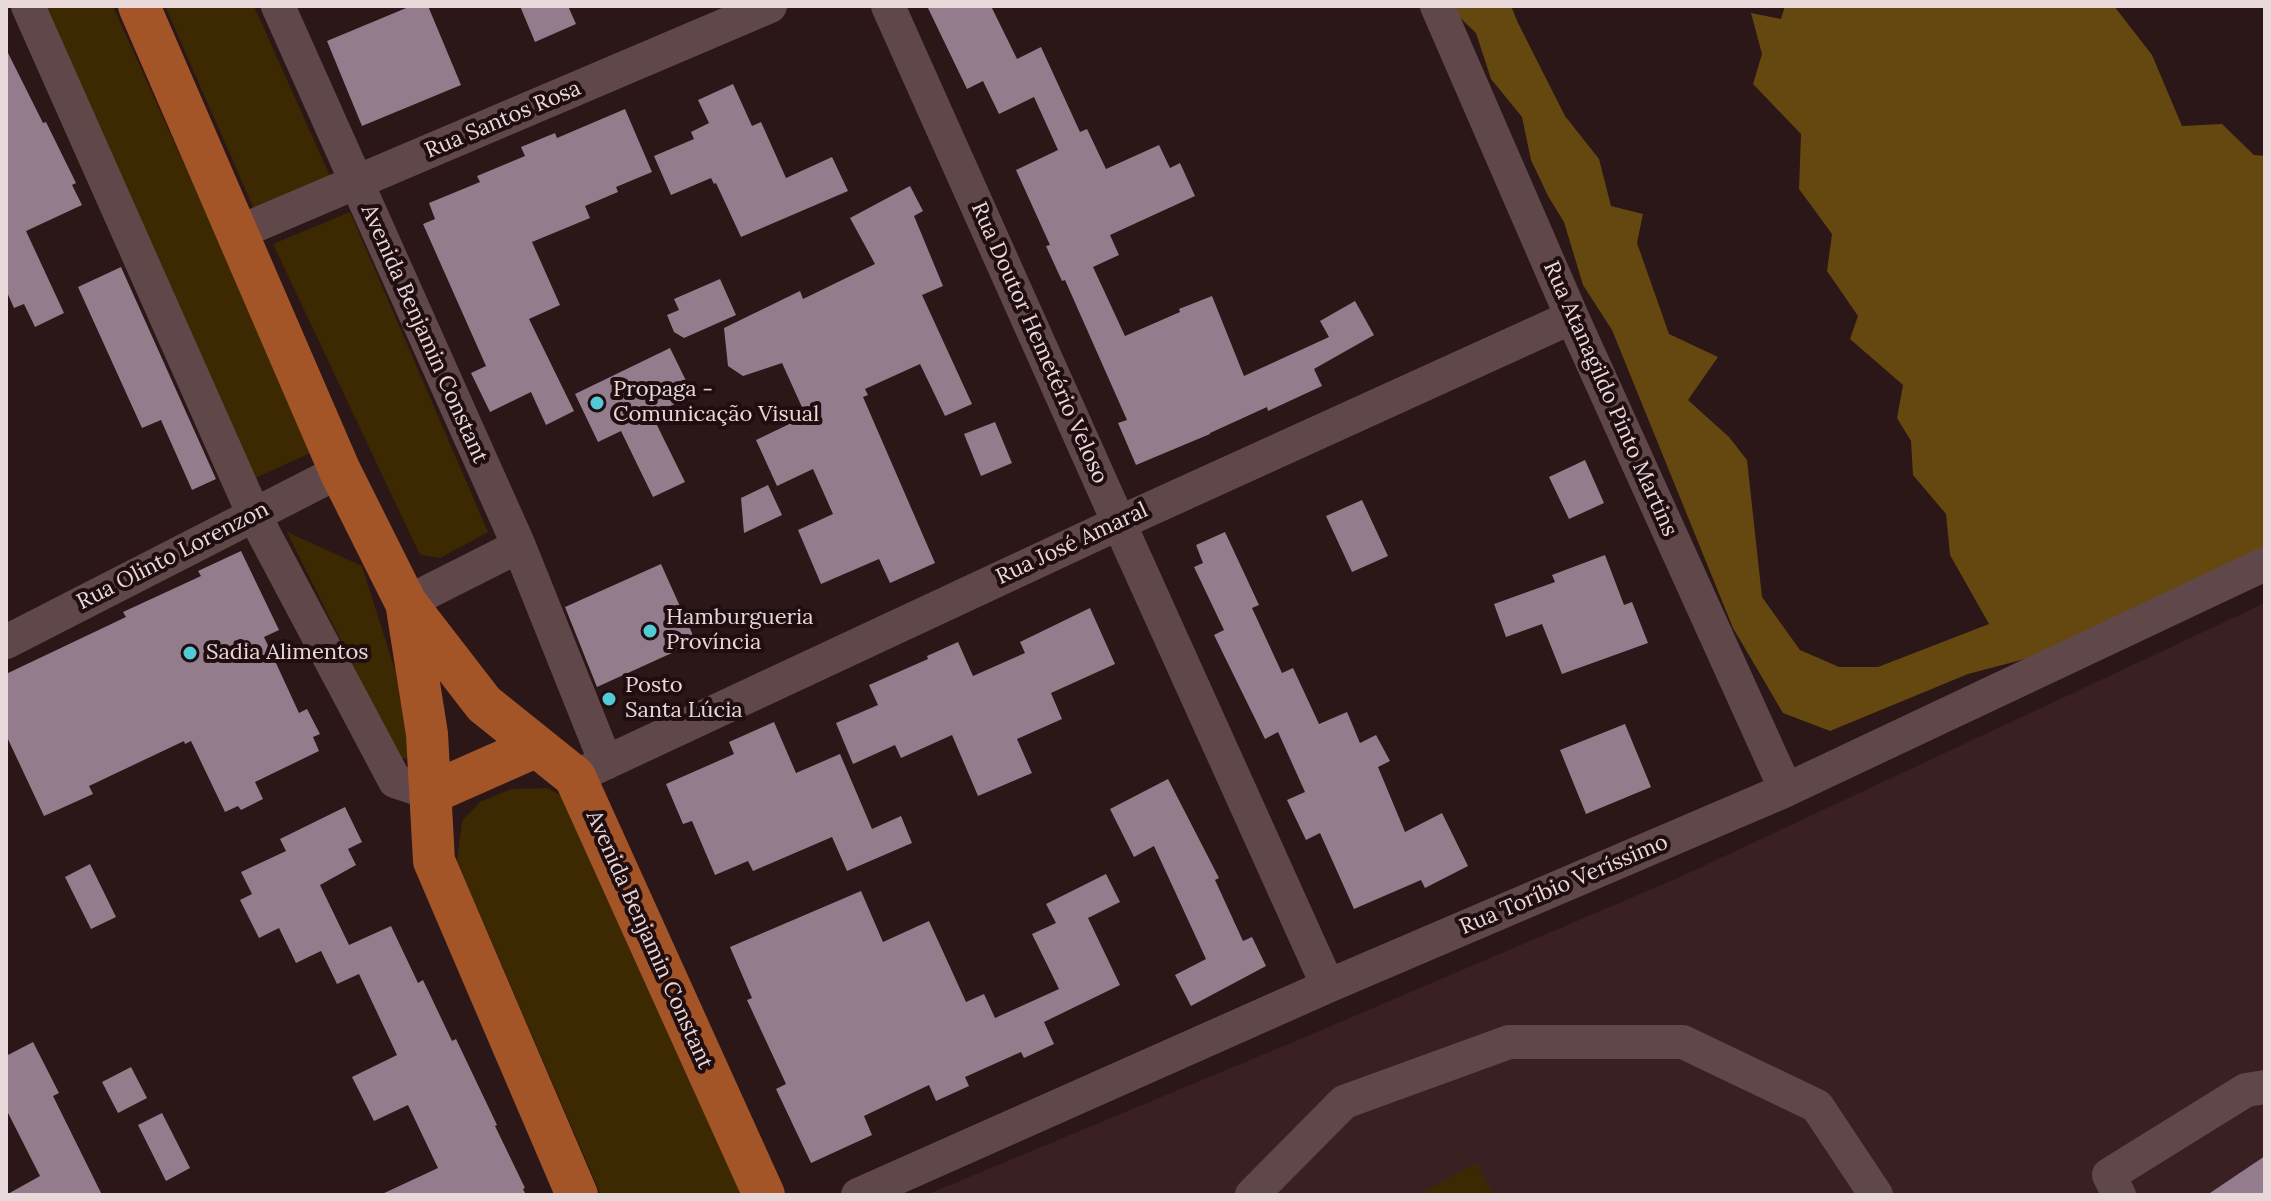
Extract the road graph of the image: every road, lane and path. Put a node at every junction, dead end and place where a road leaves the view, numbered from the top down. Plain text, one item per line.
1 (28, 6) edge
2 (139, 6) edge
3 (278, 6) edge
4 (770, 6) edge
5 (888, 6) edge
6 (1437, 6) edge
7 (356, 182) junction
8 (237, 233) junction
9 (1572, 317) junction
10 (340, 471) junction
11 (254, 515) junction
12 (1119, 523) junction
13 (519, 546) junction
14 (2265, 564) edge
15 (406, 603) junction
16 (6, 642) edge
17 (535, 747) junction
18 (590, 770) junction
19 (1786, 790) junction
20 (431, 793) junction
21 (1328, 986) junction
22 (2265, 1087) edge
23 (577, 1195) edge
24 (764, 1195) edge
25 (858, 1195) edge
26 (1252, 1195) edge
27 (1876, 1195) edge
28 (2119, 1195) edge

1 - 11 street
2 - 8 main road, Avenida Benjamin Constant
3 - 7 street, Avenida Benjamin Constant
4 - 7 street, Rua Santos Rosa
5 - 12 street, Rua Doutor Hemetério Veloso
6 - 9 street, Rua Atanagildo Pinto Martins
7 - 8 street, Rua Santos Rosa
7 - 13 street, Avenida Benjamin Constant
8 - 10 main road, Avenida Benjamin Constant
9 - 12 street, Rua José Amaral
9 - 19 street, Rua Atanagildo Pinto Martins
10 - 11 street, Rua Olinto Lorenzon
10 - 15 main road, Avenida Benjamin Constant
11 - 16 street, Rua Olinto Lorenzon
11 - 20 street
12 - 18 street, Rua José Amaral
12 - 21 street, Rua Doutor Hemetério Veloso
13 - 15 street
13 - 18 street, Avenida Benjamin Constant
14 - 19 street, Rua Toríbio Veríssimo
15 - 17 main road, Avenida Benjamin Constant
15 - 20 main road, Avenida Benjamin Constant
17 - 18 main road, Avenida Benjamin Constant
17 - 20 main road
18 - 24 main road, Avenida Benjamin Constant
19 - 21 street, Rua Toríbio Veríssimo
20 - 23 main road, Avenida Benjamin Constant
21 - 25 street, Rua Toríbio Veríssimo
22 - 28 street
26 - 27 street

